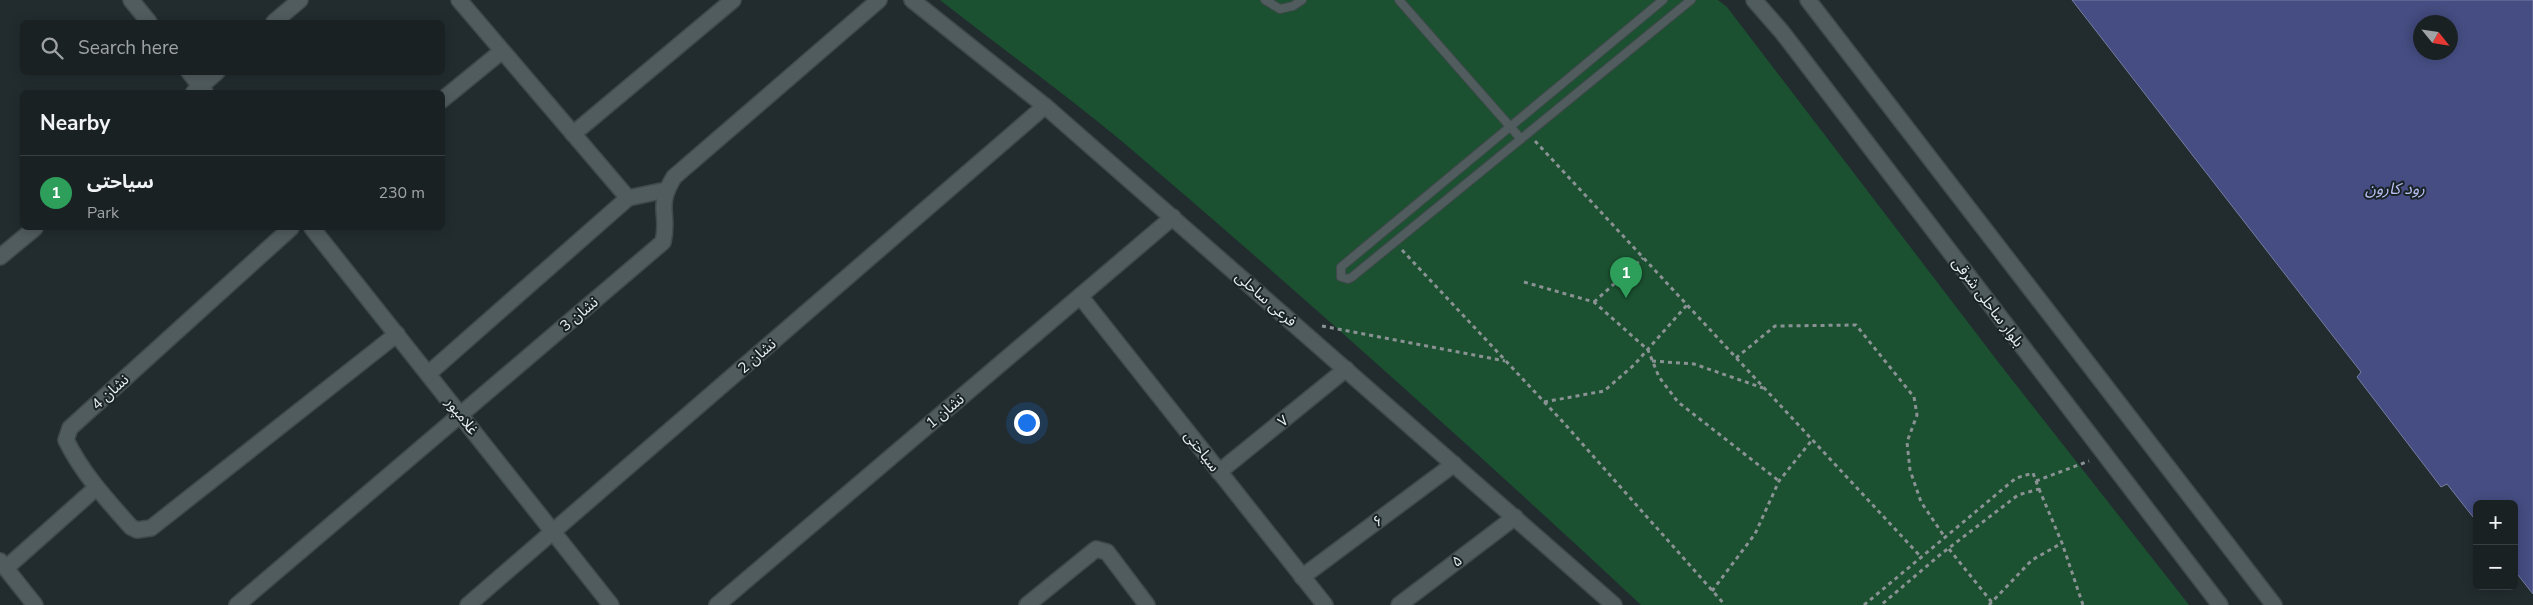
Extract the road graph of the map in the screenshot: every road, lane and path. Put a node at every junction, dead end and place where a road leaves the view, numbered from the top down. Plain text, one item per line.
1 (131, 0) edge
2 (300, 0) edge
3 (459, 0) edge
4 (734, 0) edge
5 (879, 0) edge
6 (912, 0) edge
7 (1265, 0) edge
8 (1302, 0) edge
9 (1399, 0) edge
10 (1663, 0) edge
11 (1691, 0) edge
12 (1754, 0) edge
13 (1808, 0) edge
14 (147, 20) edge
15 (276, 20) edge
16 (502, 51) junction
17 (191, 75) edge
18 (214, 75) edge
19 (199, 90) edge
20 (201, 90) edge
21 (445, 98) edge
22 (1046, 106) junction
23 (1511, 126) junction
24 (574, 134) junction
25 (1524, 136) junction
26 (666, 190) junction
27 (628, 198) junction
28 (1173, 217) junction
29 (33, 230) edge
30 (289, 230) edge
31 (314, 230) edge
32 (1394, 242) junction
33 (0, 257) edge
34 (1643, 258) junction
35 (1524, 282) dead end
36 (1080, 296) junction
37 (1594, 302) junction
38 (1687, 305) junction
39 (1319, 326) dead end
40 (397, 334) junction
41 (1648, 350) junction
42 (1736, 358) junction
43 (1506, 361) junction
44 (1652, 361) junction
45 (1346, 369) junction
46 (428, 374) junction
47 (1764, 388) junction
48 (1544, 402) junction
49 (460, 415) junction
50 (1812, 440) junction
51 (2105, 454) junction
52 (1454, 464) junction
53 (1220, 472) junction
54 (1780, 481) junction
55 (2036, 481) junction
56 (96, 488) junction
57 (2039, 488) junction
58 (1515, 517) junction
59 (553, 532) junction
60 (1944, 536) junction
61 (2062, 543) junction
62 (1949, 549) junction
63 (1921, 557) junction
64 (3, 565) edge
65 (1302, 577) junction
66 (1712, 591) junction
67 (1992, 604) edge
68 (35, 605) edge
69 (237, 605) edge
70 (468, 605) edge
71 (611, 605) edge
72 (717, 605) edge
73 (1027, 605) edge
74 (1147, 605) edge
75 (1325, 605) edge
76 (1399, 605) edge
77 (1614, 605) edge
78 (1724, 605) edge
79 (1864, 605) edge
80 (1880, 605) edge
81 (2083, 605) edge
82 (2220, 605) edge
83 (2274, 605) edge

1 - 14 street
2 - 15 street
3 - 16 street
4 - 24 street
5 - 26 street, نشان 3
6 - 22 street, فرعی ساحلی
7 - 8 lane
9 - 23 lane
10 - 23 lane
11 - 25 lane
12 - 51 street, بلوار ساحلی شرقی
13 - 83 street
16 - 21 street
16 - 24 street
17 - 19 street
18 - 20 street
22 - 28 street, فرعی ساحلی
22 - 59 street, نشان 2
23 - 25 lane
23 - 32 lane
24 - 27 street
25 - 32 lane
25 - 34 path
26 - 27 street
26 - 49 street, نشان 3
27 - 46 street
28 - 36 street, نشان 1
28 - 45 street, فرعی ساحلی
29 - 33 street
30 - 56 street, نشان 4
31 - 40 street, غلامپور
32 - 43 path
34 - 37 path
34 - 38 path
35 - 37 path
36 - 53 street, سیاحتی
36 - 72 street, نشان 1
37 - 41 path
38 - 41 path
38 - 42 path
39 - 43 path
40 - 46 street, غلامپور
40 - 56 street
41 - 44 path
41 - 48 path
42 - 47 path
42 - 60 path
43 - 48 path
44 - 47 path
44 - 54 path
45 - 52 street, فرعی ساحلی
45 - 53 street, ۷
46 - 49 street, غلامپور
47 - 50 path
48 - 66 path
49 - 59 street, غلامپور
49 - 69 street, نشان 3
50 - 54 path
50 - 63 path
51 - 55 path
51 - 82 street, بلوار ساحلی شرقی
52 - 58 street, فرعی ساحلی
52 - 65 street, ۶
53 - 65 street, سیاحتی
54 - 66 path
55 - 57 path
55 - 60 path
56 - 64 street
57 - 61 path
57 - 62 path
58 - 76 street, ۵
58 - 77 street, فرعی ساحلی
59 - 70 street, نشان 2
59 - 71 street, غلامپور
60 - 63 path
61 - 67 path
61 - 81 path
62 - 67 path
62 - 80 path
63 - 79 path
64 - 68 street
65 - 75 street, سیاحتی
66 - 78 path
73 - 74 street

